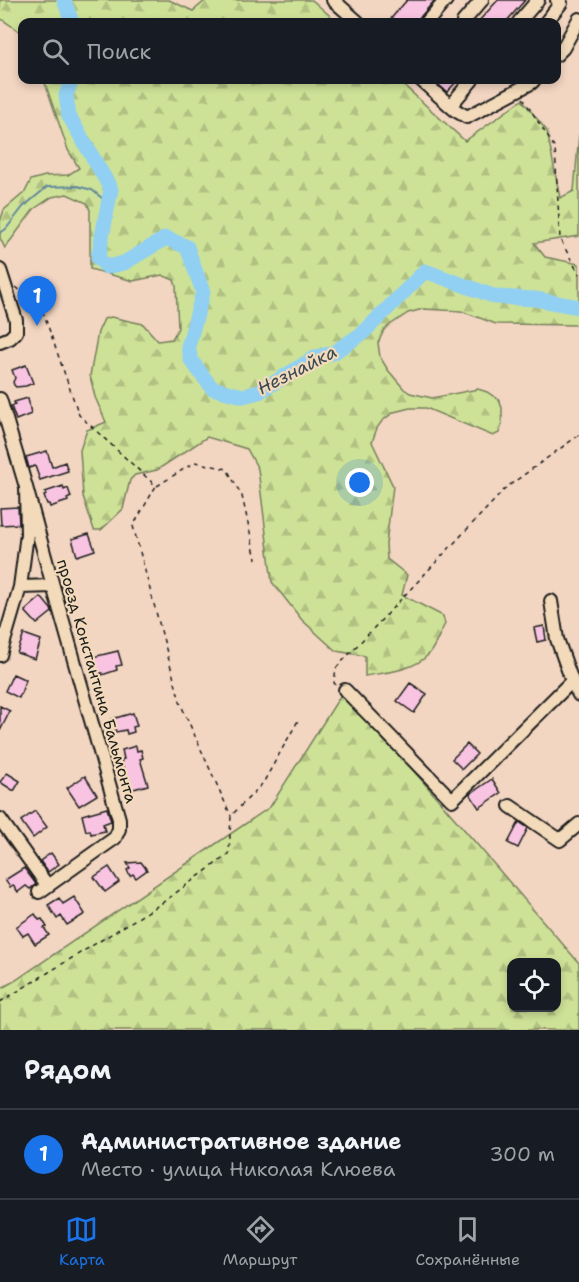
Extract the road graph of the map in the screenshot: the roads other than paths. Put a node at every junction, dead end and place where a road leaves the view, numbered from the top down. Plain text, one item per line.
1 (333, 0) edge
2 (446, 0) edge
3 (482, 0) edge
4 (538, 0) edge
5 (557, 0) edge
6 (353, 18) edge
7 (430, 18) edge
8 (466, 18) edge
9 (522, 18) edge
10 (549, 18) edge
11 (579, 19) edge
12 (561, 50) edge
13 (425, 84) edge
14 (469, 84) edge
15 (528, 84) edge
16 (450, 106) junction
17 (1, 273) edge
18 (0, 342) edge
19 (0, 399) edge
20 (14, 445) junction
21 (0, 449) edge
22 (26, 487) junction
23 (52, 586) junction
24 (20, 587) junction
25 (551, 601) dead end
26 (0, 655) edge
27 (572, 681) junction
28 (345, 690) road end
29 (579, 695) edge
30 (510, 806) dead end
31 (0, 819) edge
32 (579, 824) edge

1 - 6 street
2 - 7 street
3 - 8 street
4 - 9 street
5 - 10 street
11 - 12 street
13 - 16 street
14 - 16 street
15 - 16 street
17 - 18 street
19 - 20 street
20 - 21 street
20 - 22 street
22 - 23 street, проезд Константина Бальмонта
22 - 24 street
23 - 24 street
23 - 31 street, проезд Константина Бальмонта
24 - 26 street
25 - 27 street
27 - 28 street
27 - 29 street
30 - 32 street

